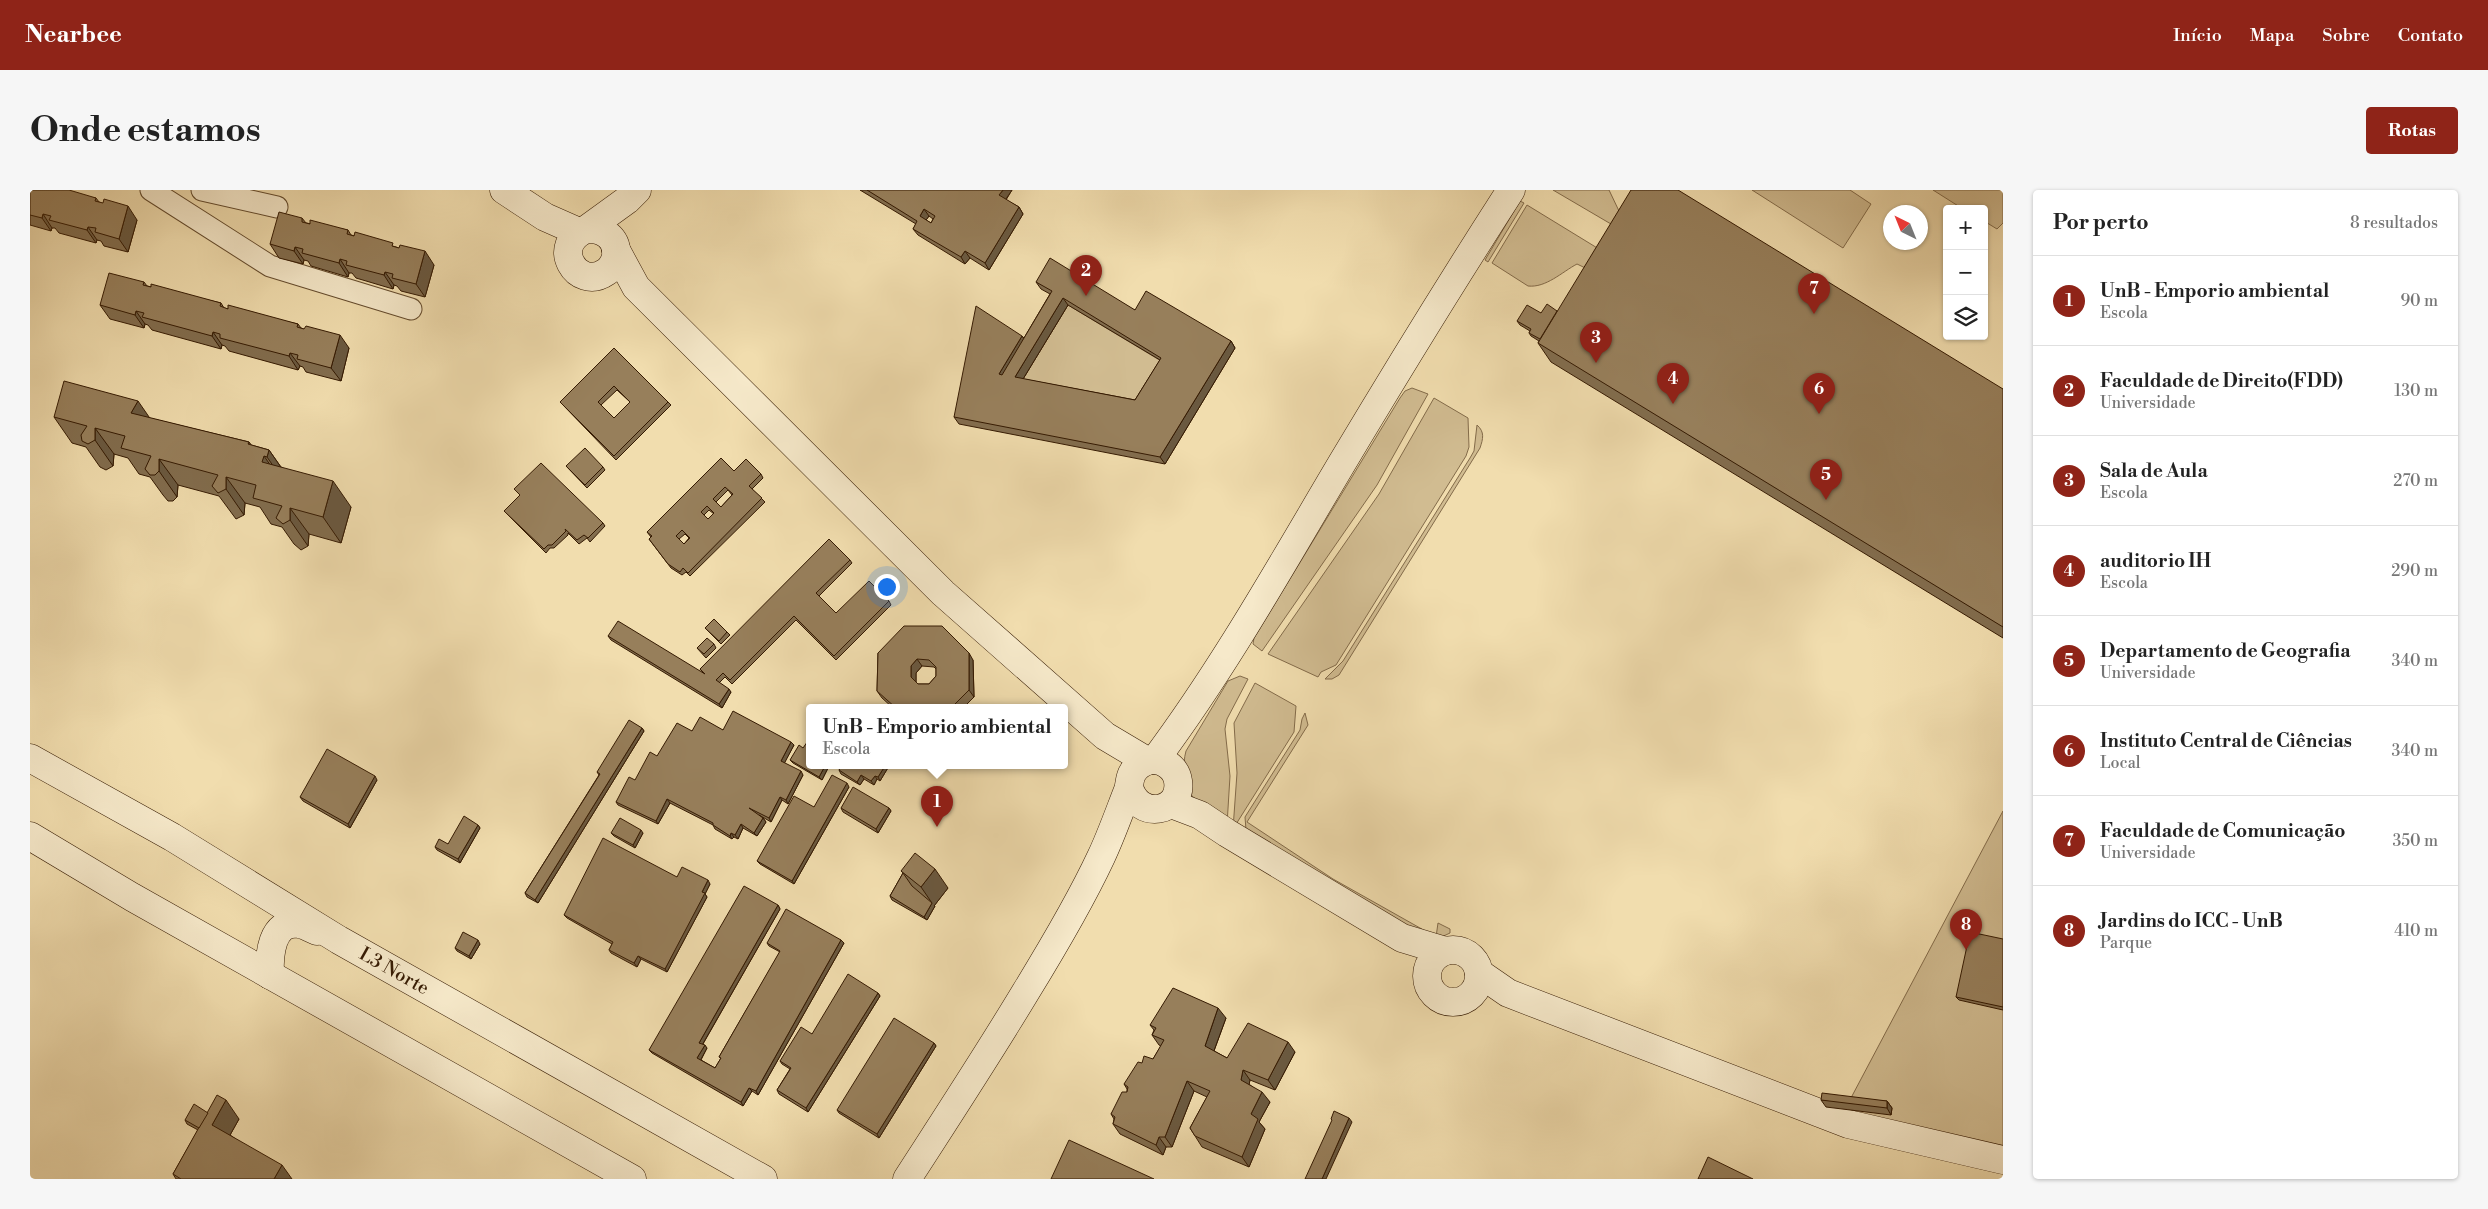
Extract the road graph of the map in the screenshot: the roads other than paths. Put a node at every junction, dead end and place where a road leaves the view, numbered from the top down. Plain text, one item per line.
1 (151, 190) edge
2 (202, 190) edge
3 (504, 190) edge
4 (1511, 190) edge
5 (632, 195) edge
6 (277, 207) dead end
7 (578, 238) junction
8 (615, 246) junction
9 (600, 275) junction
10 (636, 287) junction
11 (411, 309) dead end
12 (30, 758) edge
13 (1153, 781) junction
14 (30, 836) edge
15 (339, 940) junction
16 (1436, 959) junction
17 (1480, 972) junction
18 (270, 975) junction
19 (1508, 993) junction
20 (1468, 997) junction
21 (2003, 1160) edge
22 (632, 1179) edge
23 (763, 1179) edge
24 (907, 1179) edge

1 - 11 street
2 - 6 street
3 - 7 street
4 - 13 street
5 - 7 street
5 - 8 street
7 - 8 street
7 - 9 street
8 - 9 street
8 - 10 street
9 - 10 street
10 - 13 street
12 - 15 street, L3 Norte
13 - 16 street
13 - 24 street
14 - 18 street
15 - 18 street
15 - 23 street, L3 Norte
16 - 17 street
16 - 20 street
17 - 19 street
17 - 20 street
18 - 22 street
19 - 20 street
19 - 21 street

